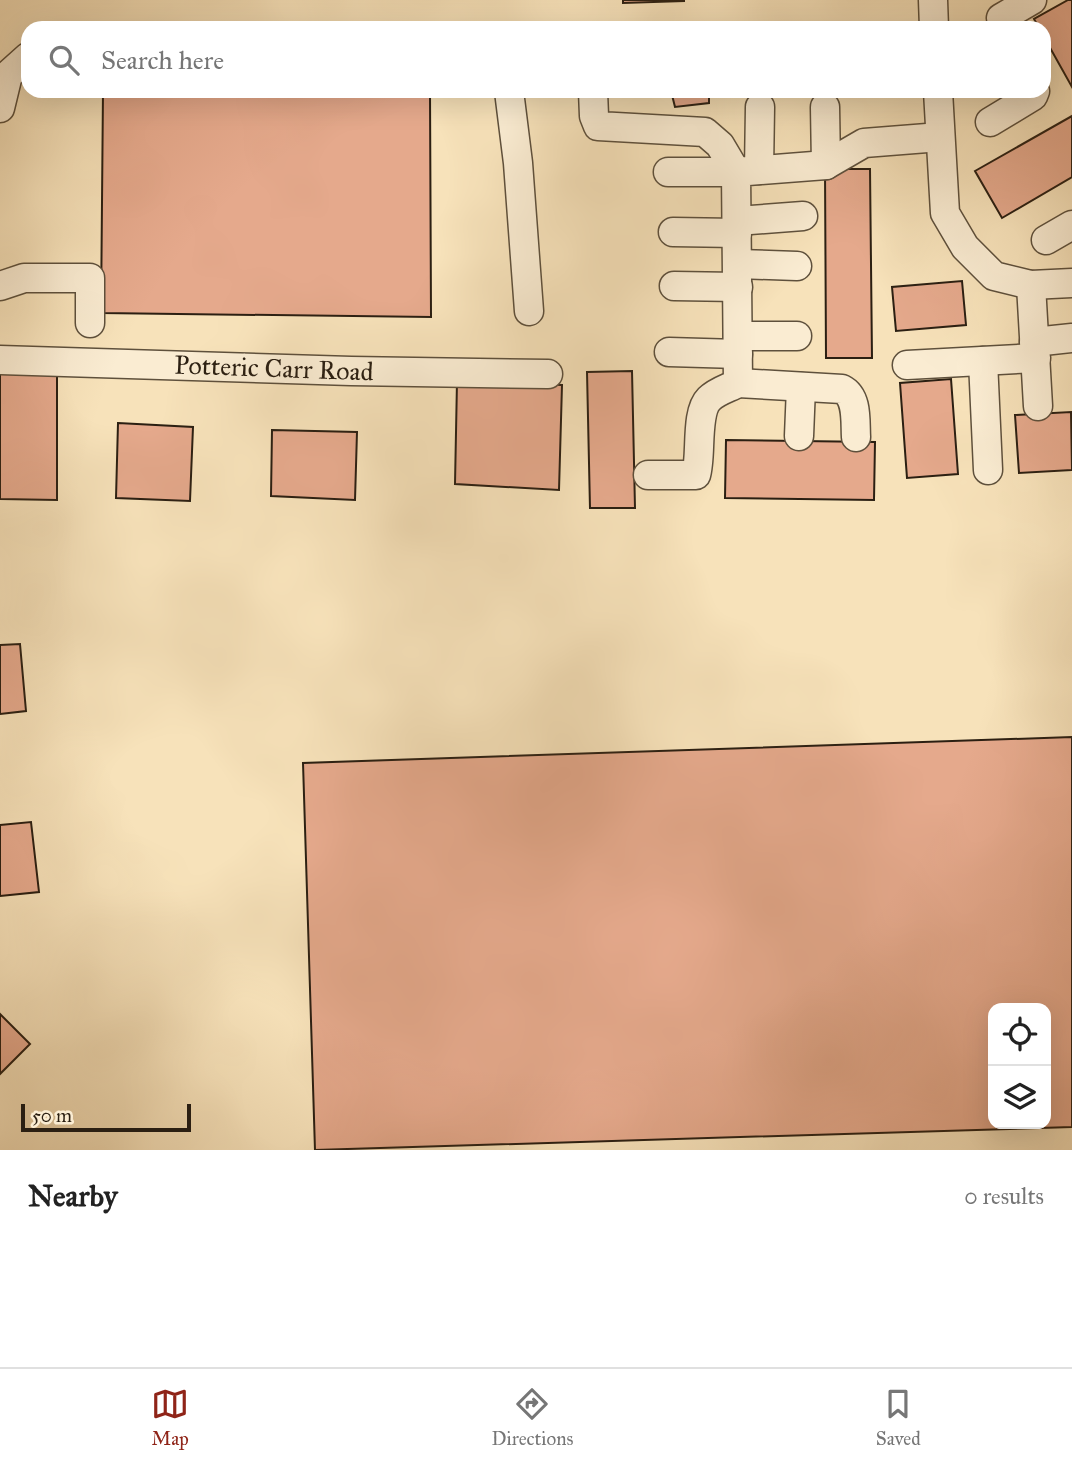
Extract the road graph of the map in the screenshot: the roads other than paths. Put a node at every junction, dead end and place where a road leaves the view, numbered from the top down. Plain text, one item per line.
1 (933, 0) edge
2 (1032, 0) edge
3 (1000, 15) edge
4 (934, 21) edge
5 (21, 63) edge
6 (510, 98) edge
7 (593, 98) edge
8 (938, 98) edge
9 (1030, 98) edge
10 (760, 107) dead end
11 (825, 107) dead end
12 (0, 108) edge
13 (990, 122) dead end
14 (940, 137) junction
15 (826, 165) junction
16 (747, 171) junction
17 (668, 172) dead end
18 (803, 216) dead end
19 (1072, 225) edge
20 (737, 227) junction
21 (673, 232) dead end
22 (1046, 240) dead end
23 (797, 266) dead end
24 (738, 276) junction
25 (1072, 283) edge
26 (1031, 285) junction
27 (0, 286) edge
28 (674, 286) dead end
29 (529, 311) dead end
30 (90, 323) dead end
31 (797, 336) dead end
32 (1072, 338) edge
33 (738, 345) junction
34 (1035, 350) junction
35 (669, 352) dead end
36 (0, 360) edge
37 (983, 361) junction
38 (907, 365) dead end
39 (548, 374) dead end
40 (738, 383) junction
41 (801, 387) junction
42 (1038, 406) dead end
43 (799, 436) dead end
44 (856, 437) dead end
45 (988, 470) dead end
46 (648, 475) dead end

1 - 4 street
2 - 3 street
5 - 12 street
6 - 29 street
7 - 16 street
8 - 14 street
9 - 13 street
10 - 16 street
11 - 15 street
14 - 15 street
14 - 26 street
15 - 16 street
16 - 17 street
16 - 20 street
18 - 20 street
19 - 22 street
20 - 21 street
20 - 24 street
23 - 24 street
24 - 28 street
24 - 33 street
25 - 26 street
26 - 34 street
27 - 30 street
31 - 33 street
32 - 34 street
33 - 35 street
33 - 40 street
34 - 37 street
34 - 42 street
36 - 39 street, Potteric Carr Road
37 - 38 street
37 - 45 street
40 - 41 street
40 - 46 street
41 - 43 street
41 - 44 street

